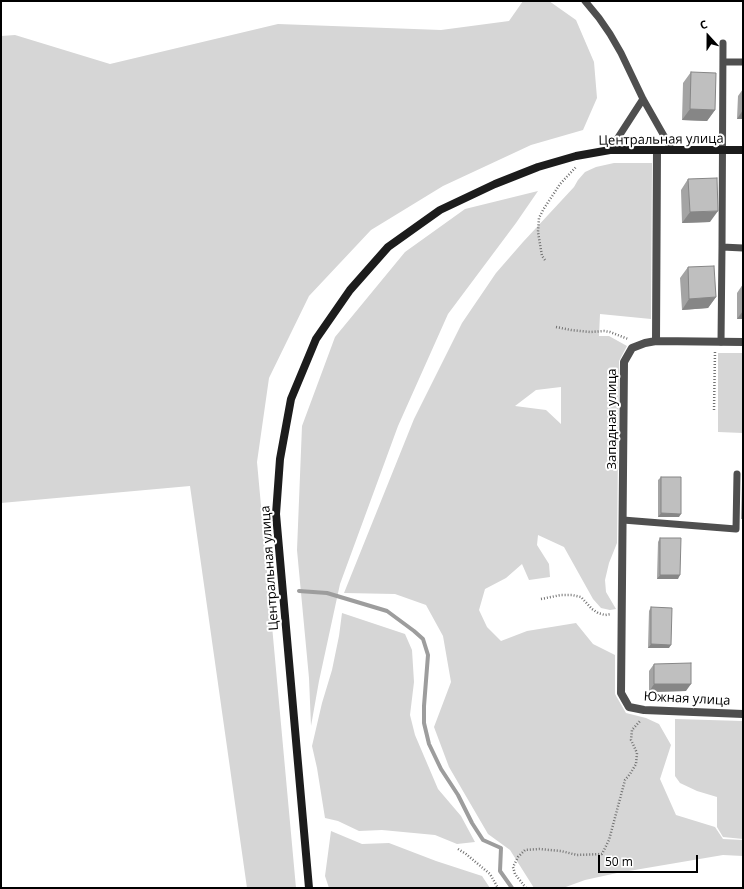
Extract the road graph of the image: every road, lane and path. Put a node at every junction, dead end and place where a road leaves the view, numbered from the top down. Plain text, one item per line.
1 (585, 1) edge
2 (723, 43) dead end
3 (723, 62) junction
4 (743, 62) edge
5 (643, 99) junction
6 (610, 150) junction
7 (657, 150) junction
8 (672, 150) junction
9 (722, 150) junction
10 (743, 150) edge
11 (589, 154) junction
12 (722, 247) junction
13 (743, 248) edge
14 (545, 260) dead end
15 (556, 327) dead end
16 (656, 341) junction
17 (718, 342) junction
18 (743, 342) edge
19 (639, 345) junction
20 (714, 410) dead end
21 (737, 474) dead end
22 (623, 520) junction
23 (541, 599) dead end
24 (622, 613) junction
25 (632, 708) junction
26 (743, 714) edge
27 (458, 849) dead end
28 (309, 888) edge
29 (498, 888) edge
30 (526, 888) edge

1 - 5 lane
2 - 3 lane
3 - 4 lane
3 - 9 lane
5 - 6 lane
5 - 8 lane
6 - 7 main road, Центральная улица
6 - 11 main road, Центральная улица
7 - 8 main road, Центральная улица
7 - 16 street
8 - 9 main road, Центральная улица
9 - 10 main road, Центральная улица
9 - 12 lane
11 - 14 path
11 - 28 main road, Центральная улица
12 - 13 lane
12 - 17 lane
15 - 19 path
16 - 17 street
16 - 19 street
17 - 18 street
17 - 20 path
19 - 22 street, Западная улица
21 - 22 lane
22 - 24 street, Западная улица
23 - 24 path
24 - 25 street, Западная улица
25 - 26 street, Южная улица
25 - 30 path
27 - 29 path

